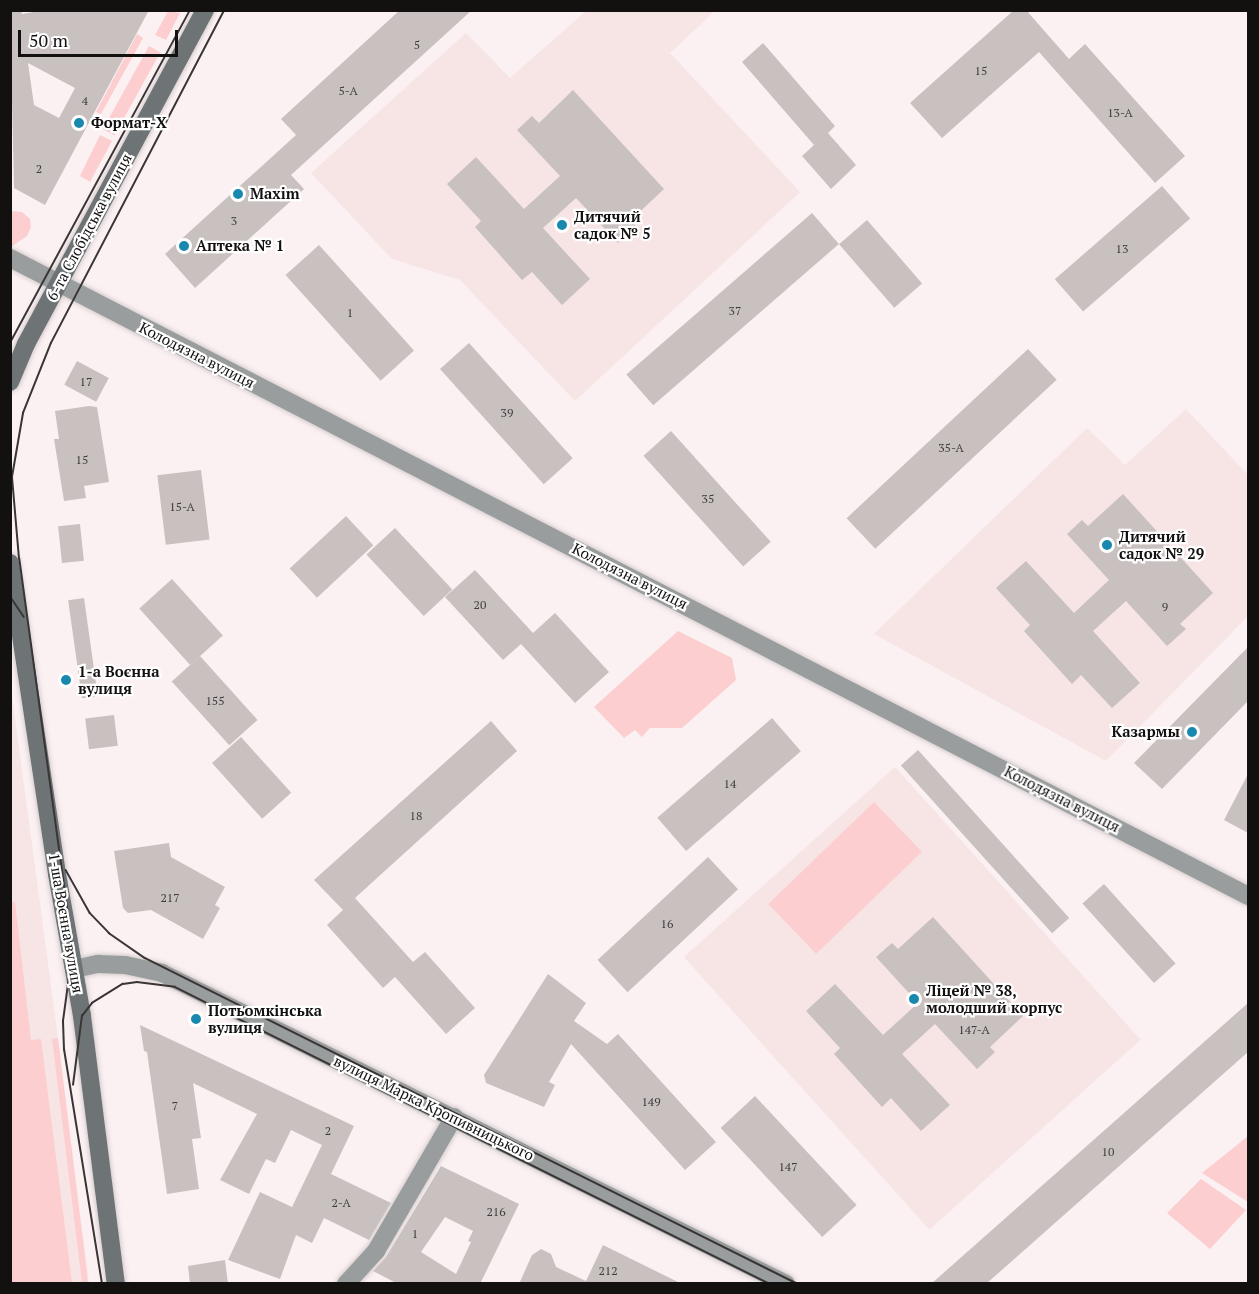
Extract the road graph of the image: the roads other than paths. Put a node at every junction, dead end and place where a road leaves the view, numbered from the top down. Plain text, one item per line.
1 (204, 10) edge
2 (10, 258) edge
3 (59, 284) junction
4 (10, 382) edge
5 (10, 562) edge
6 (1248, 896) edge
7 (74, 969) junction
8 (454, 1117) junction
9 (116, 1284) edge
10 (346, 1284) edge
11 (786, 1284) edge

1 - 3 street, 6-та Слобідська вулиця
2 - 3 street, Колодязна вулиця
3 - 4 street, 6-та Слобідська вулиця
3 - 6 street, Колодязна вулиця
5 - 7 street, 1-ша Воєнна вулиця
7 - 8 street, вулиця Марка Кропивницького
7 - 9 street, 1-ша Воєнна вулиця
8 - 10 street
8 - 11 street, вулиця Марка Кропивницького

